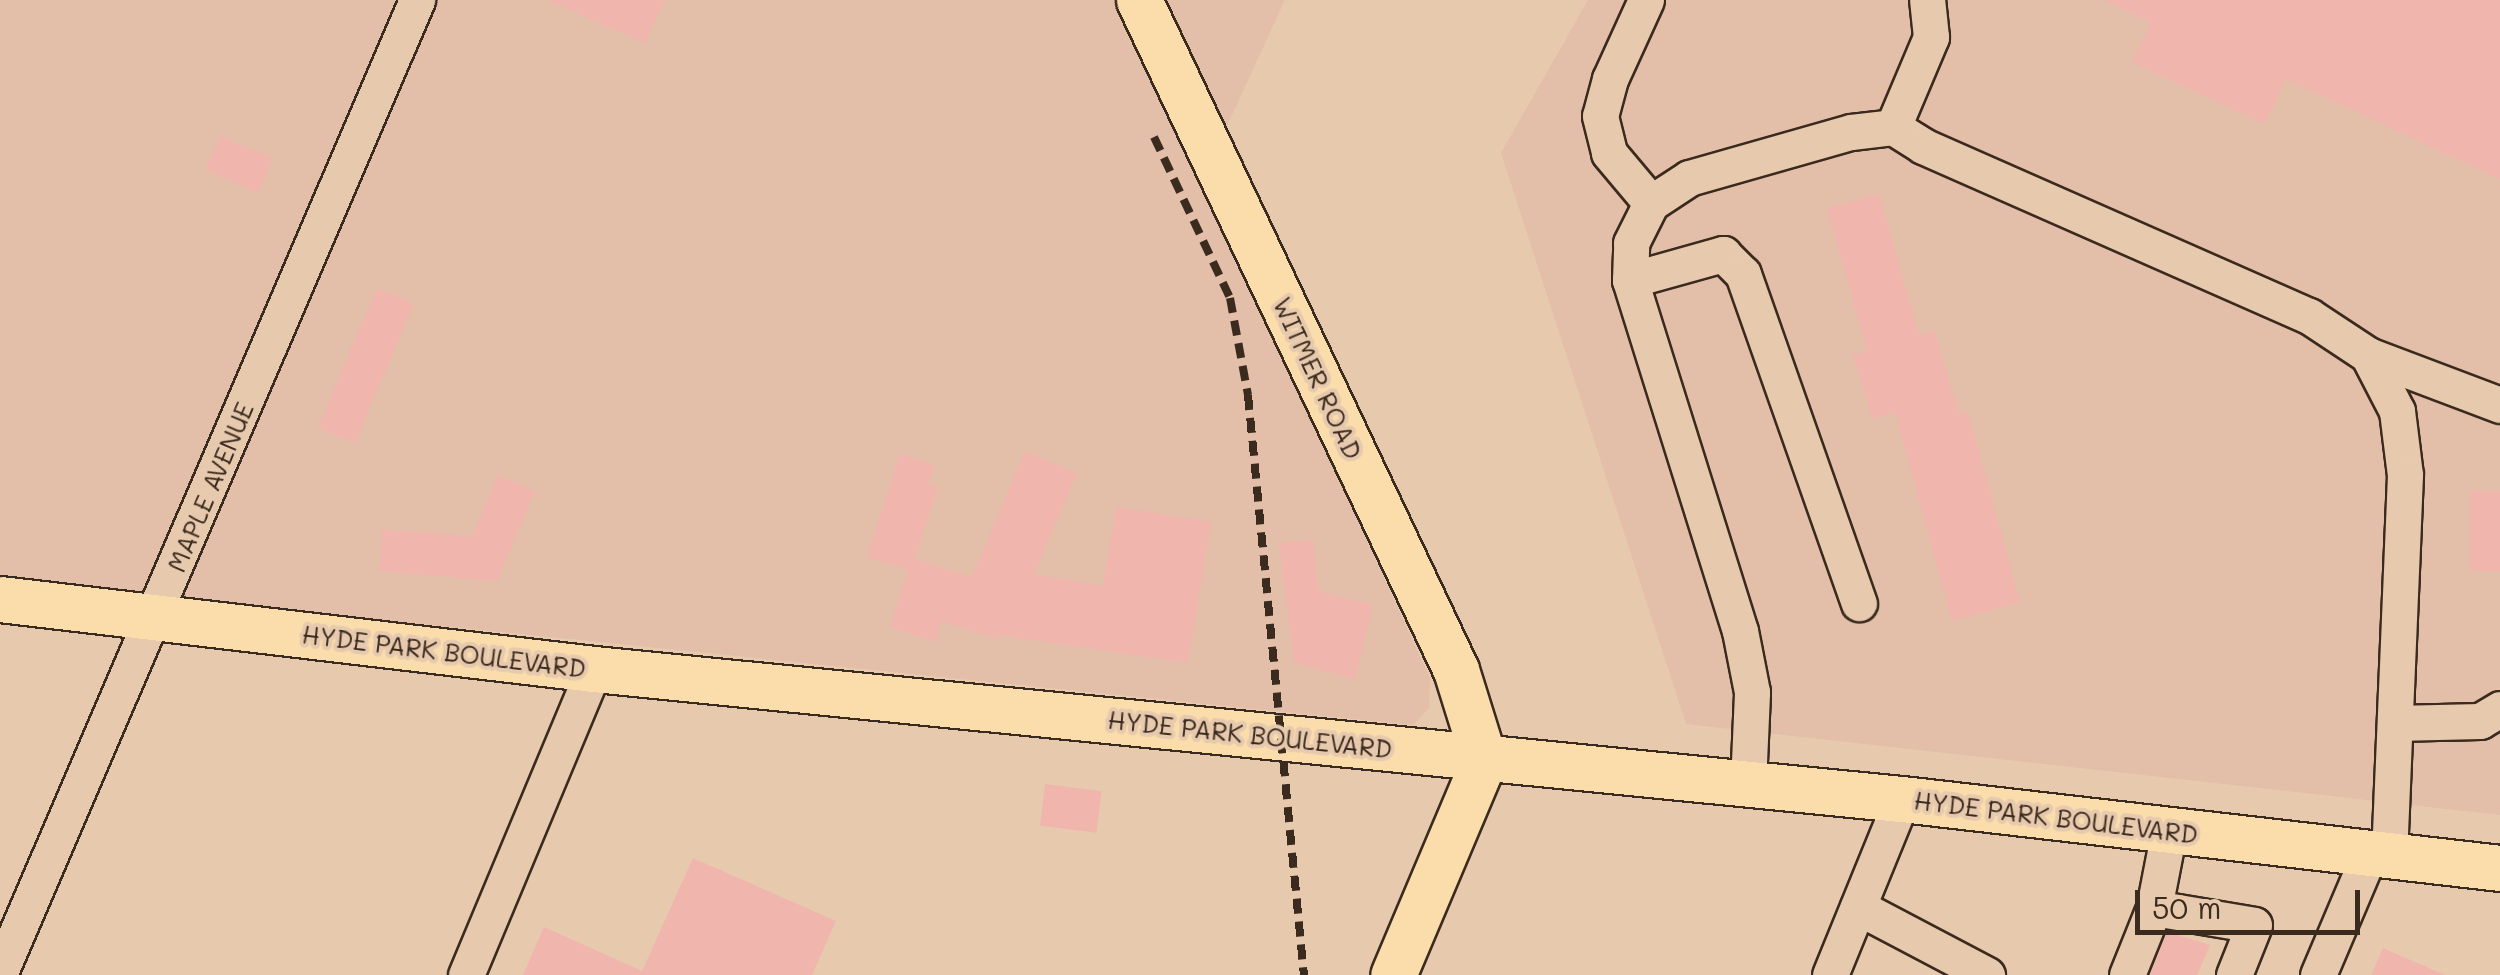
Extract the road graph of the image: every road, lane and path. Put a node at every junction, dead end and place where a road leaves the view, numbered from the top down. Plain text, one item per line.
1 (417, 0) edge
2 (1139, 0) edge
3 (1646, 0) edge
4 (1928, 0) edge
5 (1893, 127) junction
6 (1651, 204) junction
7 (1630, 280) junction
8 (2368, 356) junction
9 (2500, 404) edge
10 (0, 600) edge
11 (1860, 603) dead end
12 (155, 616) junction
13 (594, 670) junction
14 (2500, 709) edge
15 (2395, 723) junction
16 (1484, 760) junction
17 (1748, 785) junction
18 (1902, 799) junction
19 (2169, 831) junction
20 (2379, 856) junction
21 (2500, 868) edge
22 (1858, 907) junction
23 (2154, 908) junction
24 (0, 972) edge
25 (466, 975) edge
26 (1393, 975) edge
27 (1830, 975) edge
28 (1987, 975) edge
29 (2127, 975) edge
30 (2234, 975) edge
31 (2318, 975) edge

1 - 12 street, MAPLE AVENUE
2 - 16 main road, WITMER ROAD
3 - 6 street
4 - 5 street
5 - 6 street
5 - 8 street
6 - 7 street
7 - 11 street
7 - 17 street
8 - 9 street
8 - 15 street
10 - 12 main road, HYDE PARK BOULEVARD
12 - 13 main road, HYDE PARK BOULEVARD
12 - 24 street, MAPLE AVENUE
13 - 16 main road, HYDE PARK BOULEVARD
13 - 25 street
14 - 15 street
15 - 20 street
16 - 17 main road, HYDE PARK BOULEVARD
16 - 26 main road
17 - 18 main road, HYDE PARK BOULEVARD
18 - 19 main road, HYDE PARK BOULEVARD
18 - 22 street
19 - 20 main road, HYDE PARK BOULEVARD
19 - 23 street
20 - 21 main road, HYDE PARK BOULEVARD
20 - 31 street
22 - 27 street
22 - 28 street
23 - 29 street
23 - 30 street

